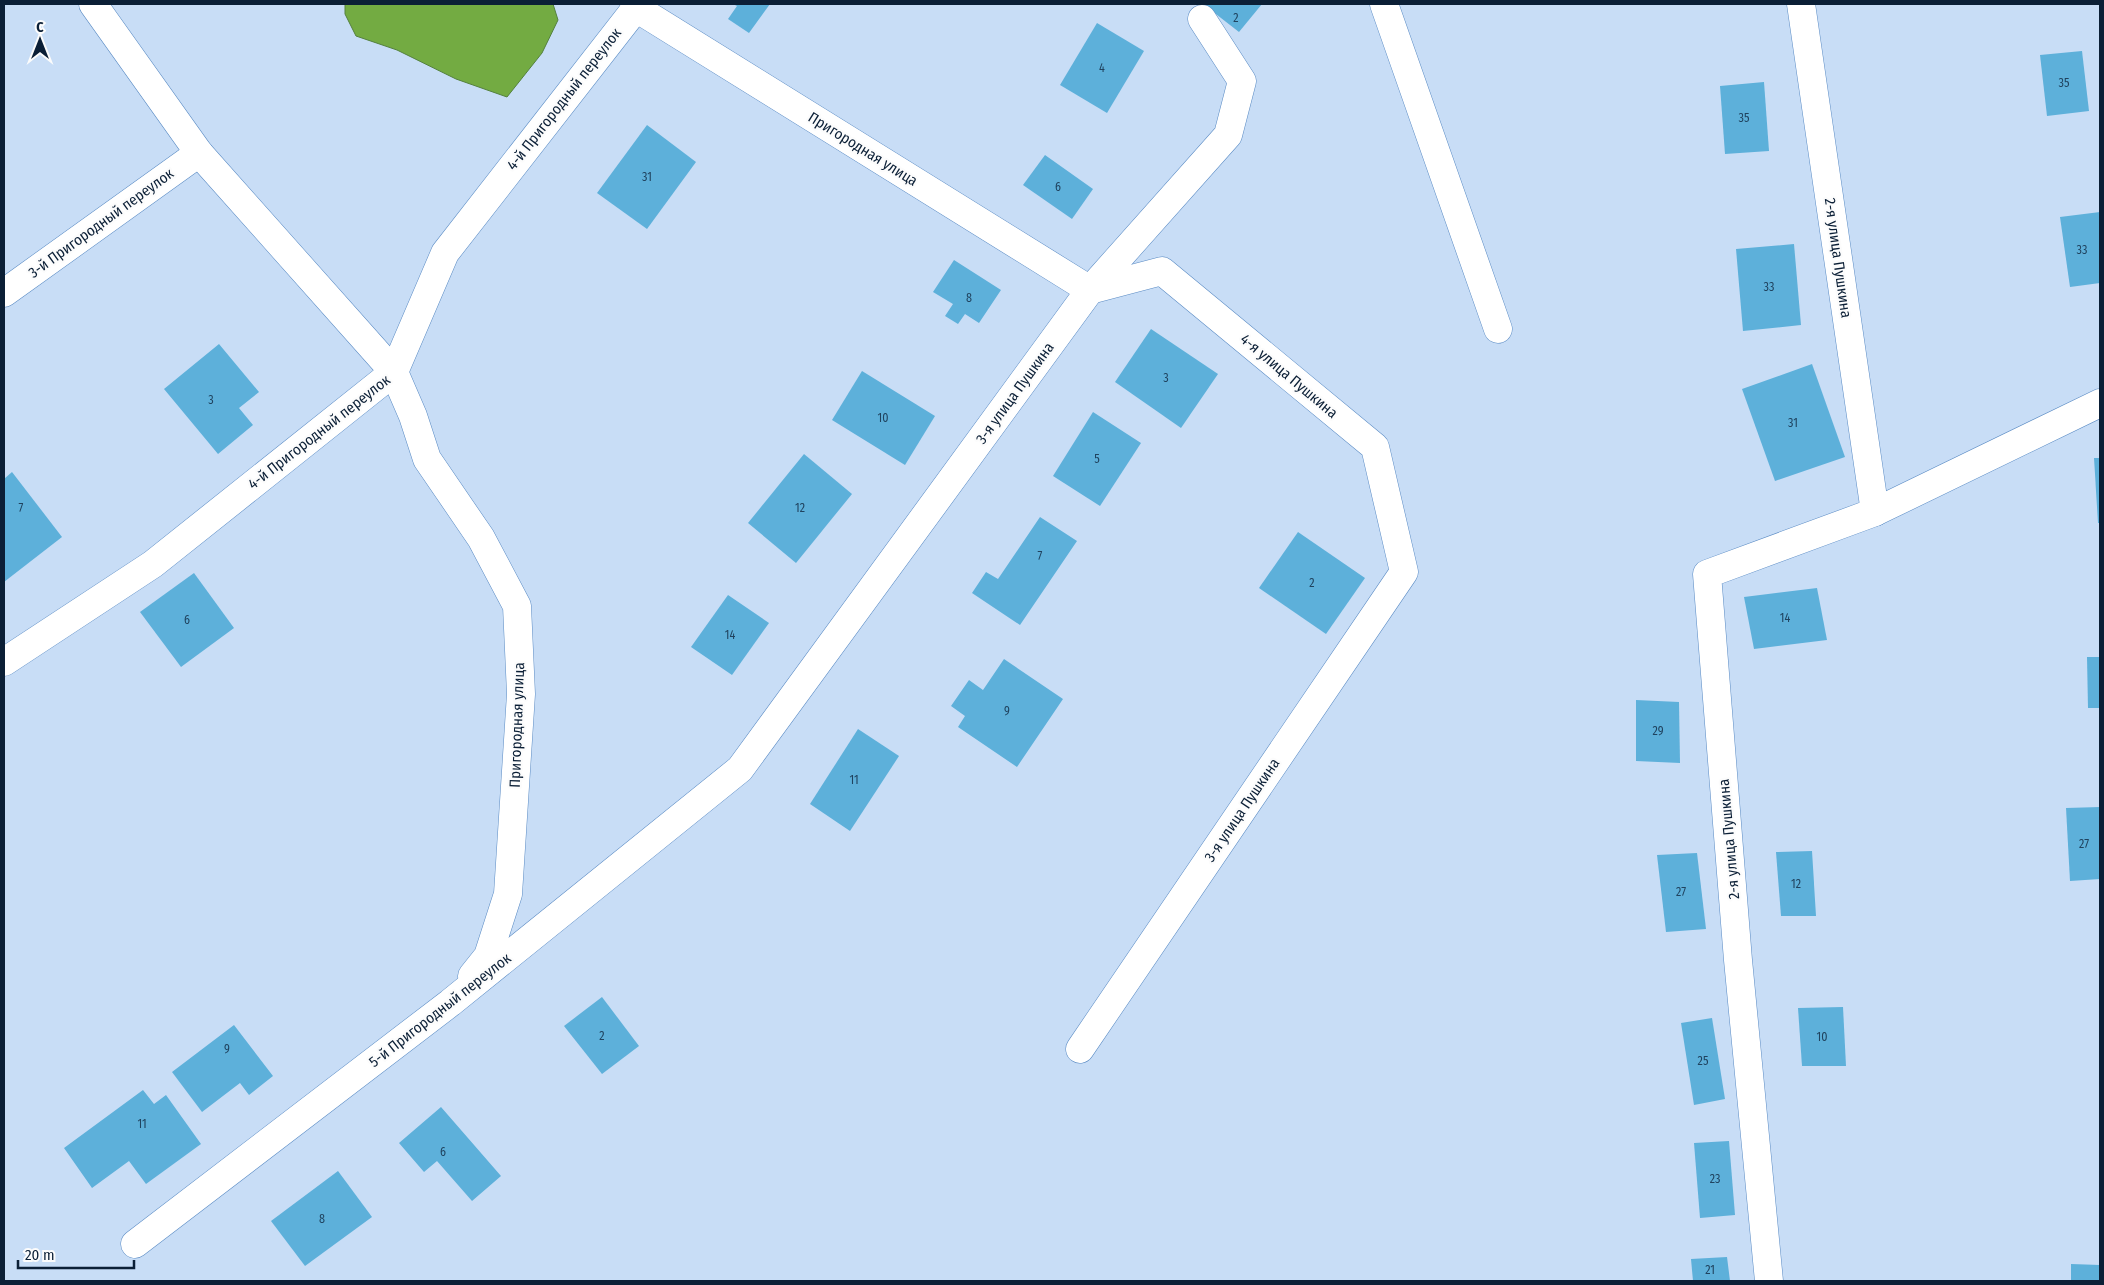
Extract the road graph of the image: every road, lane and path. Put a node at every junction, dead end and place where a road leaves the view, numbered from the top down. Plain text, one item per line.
1 (94, 4) edge
2 (1384, 4) edge
3 (1801, 4) edge
4 (636, 5) edge
5 (1202, 19) dead end
6 (199, 153) junction
7 (1090, 290) junction
8 (4, 293) edge
9 (1498, 329) dead end
10 (394, 372) junction
11 (2100, 402) edge
12 (1875, 512) junction
13 (1404, 572) joint
14 (4, 662) edge
15 (740, 769) joint
16 (450, 1003) junction
17 (1080, 1049) dead end
18 (136, 1244) dead end
19 (1769, 1281) edge

1 - 6 street, Пригородная улица
2 - 9 street
3 - 12 street, 2-я улица Пушкина
4 - 7 street, Пригородная улица
4 - 10 street, 4-й Пригородный переулок
5 - 7 street, 3-я улица Пушкина
6 - 8 street, 3-й Пригородный переулок
6 - 10 street, Пригородная улица
7 - 13 street, 4-я улица Пушкина
7 - 15 street, 3-я улица Пушкина
10 - 14 street, 4-й Пригородный переулок
10 - 16 street, Пригородная улица
11 - 12 street, 2-я улица Пушкина
12 - 19 street, 2-я улица Пушкина
13 - 17 street, 3-я улица Пушкина
15 - 16 street, 5-й Пригородный переулок
16 - 18 street, 5-й Пригородный переулок

